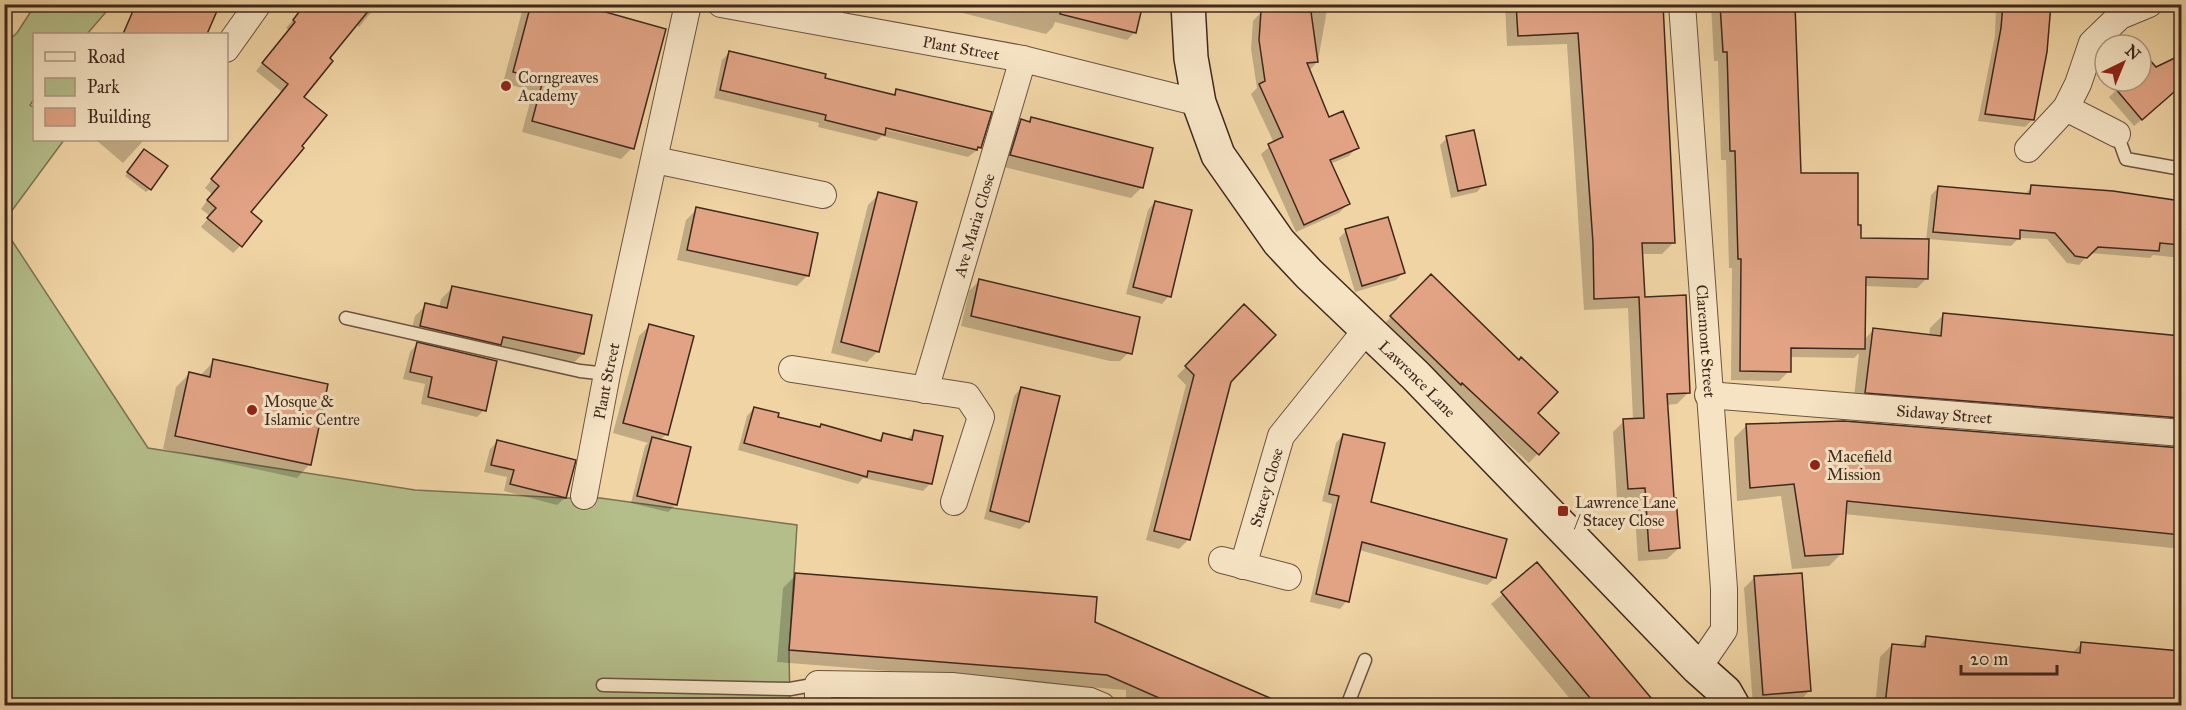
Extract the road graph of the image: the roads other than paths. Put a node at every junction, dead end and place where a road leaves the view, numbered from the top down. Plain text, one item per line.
1 (258, 4) edge
2 (688, 4) edge
3 (722, 4) edge
4 (1188, 4) edge
5 (1682, 4) edge
6 (2149, 4) edge
7 (836, 15) edge
8 (228, 46) edge
9 (1023, 59) junction
10 (1199, 103) junction
11 (2066, 108) junction
12 (2117, 134) joint
13 (2028, 148) dead end
14 (655, 160) junction
15 (2181, 169) edge
16 (823, 195) dead end
17 (346, 318) dead end
18 (1367, 329) junction
19 (792, 369) dead end
20 (607, 374) junction
21 (926, 390) junction
22 (1708, 394) junction
23 (2181, 432) edge
24 (584, 496) dead end
25 (954, 502) dead end
26 (1288, 577) dead end
27 (1365, 660) dead end
28 (1698, 668) junction
29 (603, 685) dead end
30 (818, 695) edge
31 (1102, 705) edge
32 (1347, 705) edge
33 (1733, 705) edge

1 - 8 street
2 - 14 street, Plant Street
3 - 7 street, Plant Street
4 - 10 street, Lawrence Lane
5 - 22 street, Claremont Street
6 - 11 street
7 - 9 street, Plant Street
9 - 10 street, Plant Street
9 - 21 street, Ave Maria Close
10 - 18 street, Lawrence Lane
11 - 12 street
11 - 13 street
12 - 15 lane
14 - 16 street
14 - 20 street, Plant Street
17 - 20 lane
18 - 26 street, Stacey Close
18 - 28 street, Lawrence Lane
19 - 21 street
20 - 24 street, Plant Street
21 - 25 street
22 - 23 street, Sidaway Street
22 - 28 street, Claremont Street
27 - 32 lane
28 - 33 street, Lawrence Lane
29 - 30 lane
30 - 31 street

